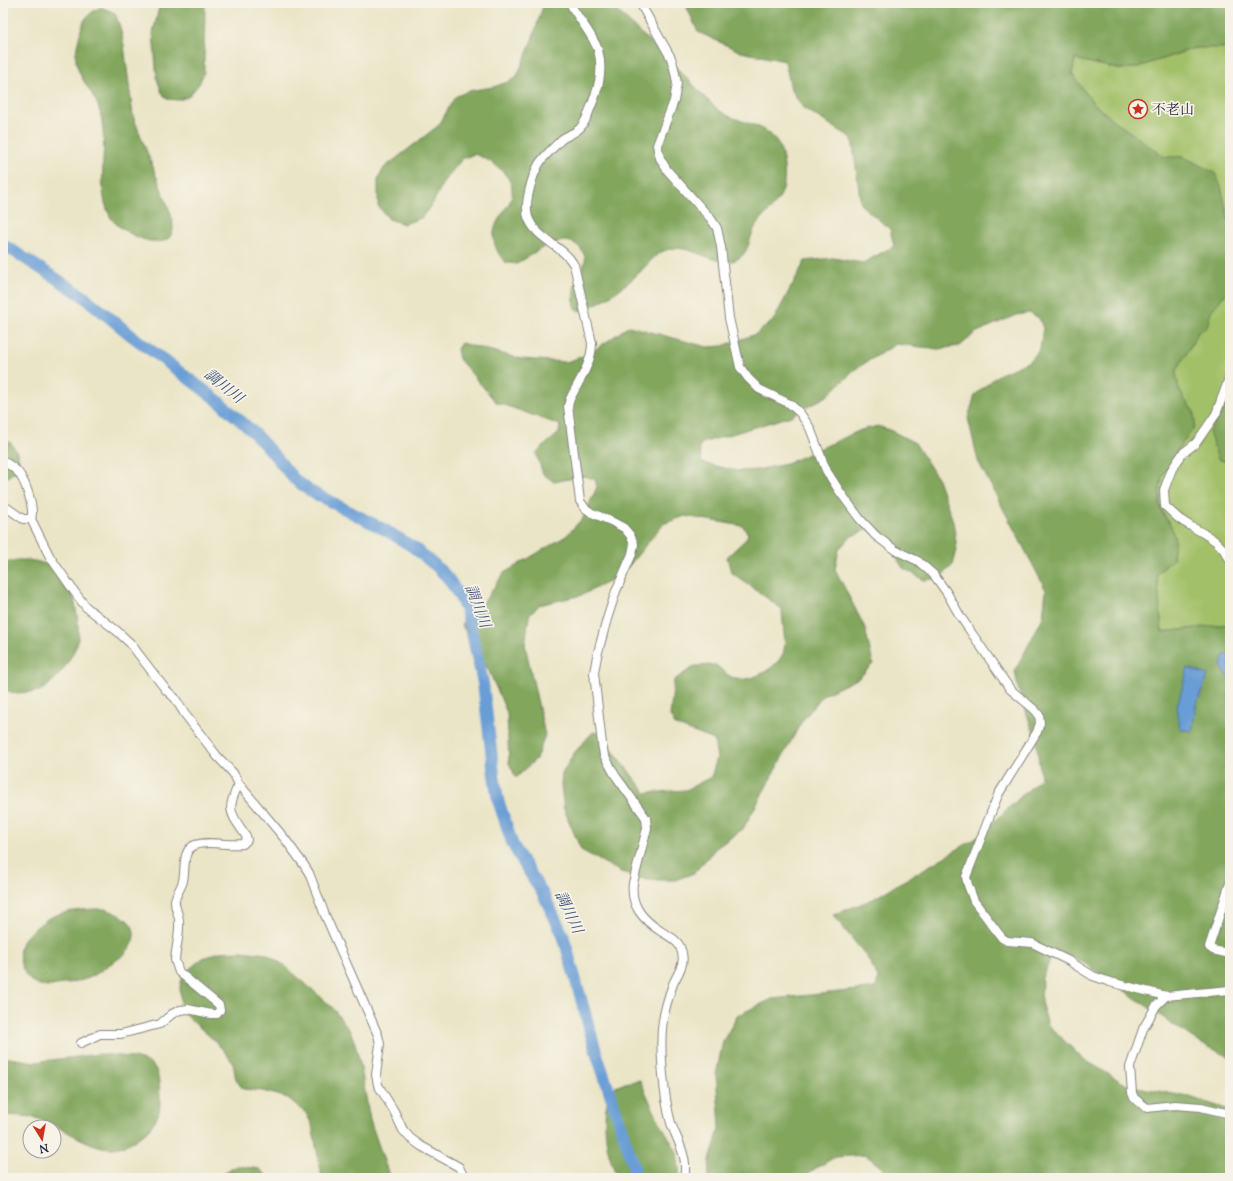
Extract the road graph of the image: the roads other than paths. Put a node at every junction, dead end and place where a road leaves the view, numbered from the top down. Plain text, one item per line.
1 (570, 3) edge
2 (640, 3) edge
3 (1230, 376) edge
4 (3, 461) edge
5 (3, 505) edge
6 (31, 519) junction
7 (1230, 560) edge
8 (239, 784) junction
9 (1230, 883) edge
10 (1230, 954) edge
11 (1230, 984) edge
12 (1226, 990) edge
13 (1166, 996) junction
14 (81, 1043) dead end
15 (1230, 1114) edge
16 (464, 1178) edge
17 (685, 1178) edge

1 - 17 street
2 - 13 street
3 - 7 street
4 - 6 street
5 - 6 street
6 - 8 street
8 - 14 street
8 - 16 street
9 - 10 street
11 - 12 street
12 - 13 street
13 - 15 street

